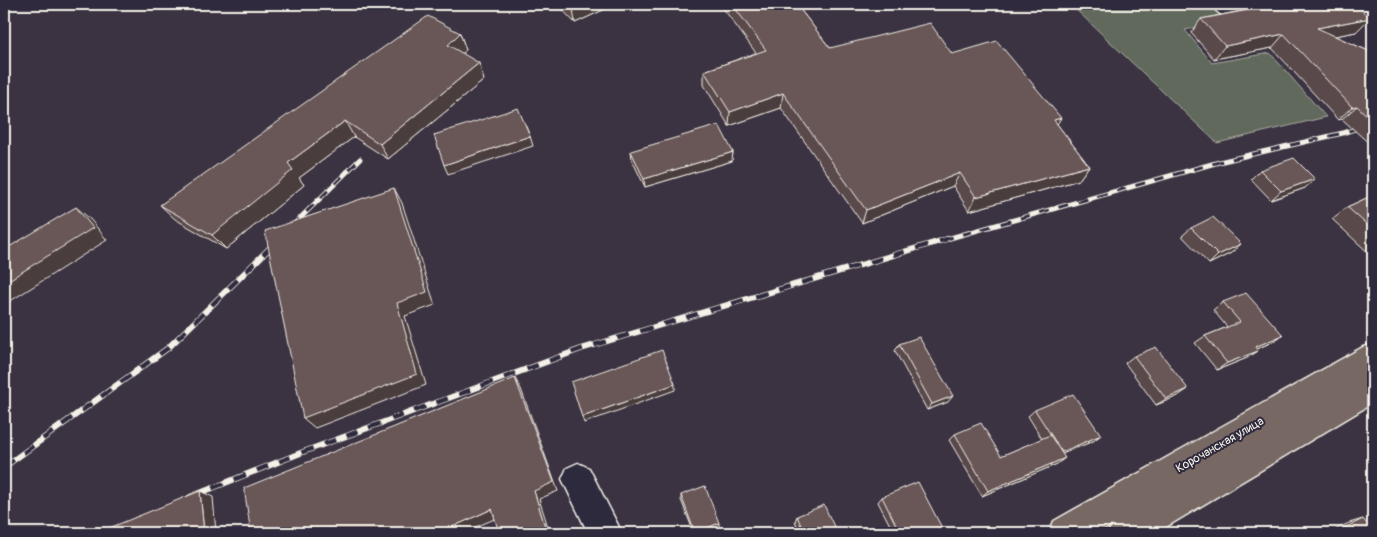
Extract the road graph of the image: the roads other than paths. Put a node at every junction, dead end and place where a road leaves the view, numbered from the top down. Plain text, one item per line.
1 (1373, 356) edge
2 (1373, 387) edge
3 (578, 478) dead end
4 (605, 533) edge
5 (1066, 533) edge
6 (1125, 533) edge

1 - 5 main road, Корочанская улица
2 - 6 main road
3 - 4 lane

